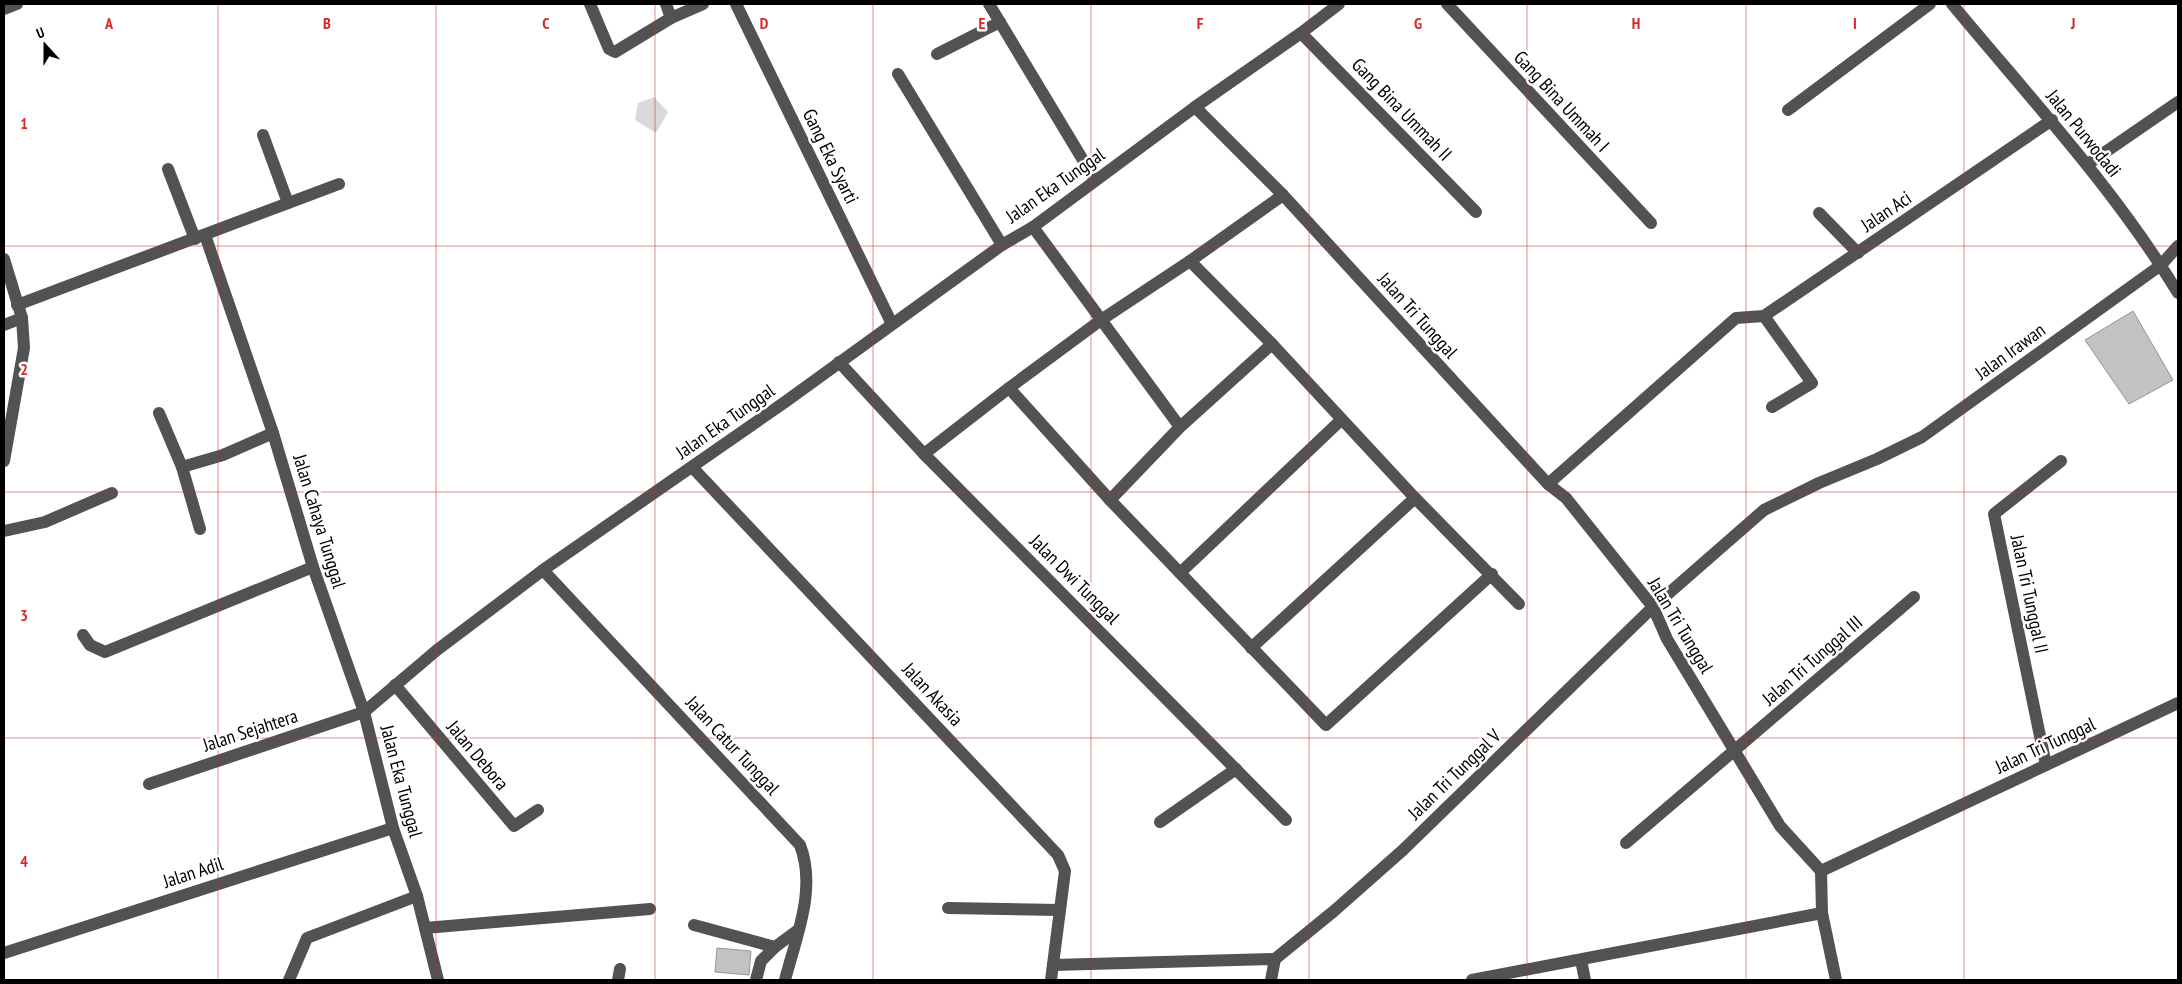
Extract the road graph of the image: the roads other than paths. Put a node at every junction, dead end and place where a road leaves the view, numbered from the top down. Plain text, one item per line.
1 (17, 4) edge
2 (590, 4) edge
3 (666, 4) edge
4 (703, 4) edge
5 (736, 4) edge
6 (989, 4) edge
7 (1447, 4) edge
8 (1930, 4) edge
9 (1952, 4) edge
10 (1332, 6) edge
11 (4, 10) edge
12 (671, 18) junction
13 (1000, 22) junction
14 (1301, 33) junction
15 (937, 54) dead end
16 (898, 74) dead end
17 (2178, 102) edge
18 (1196, 107) junction
19 (1788, 110) dead end
20 (2052, 120) junction
21 (263, 135) dead end
22 (2088, 164) junction
23 (168, 169) dead end
24 (1095, 180) junction
25 (339, 184) dead end
26 (1283, 194) junction
27 (288, 203) junction
28 (1476, 212) dead end
29 (1819, 213) dead end
30 (1651, 223) dead end
31 (1033, 226) junction
32 (200, 237) junction
33 (1002, 245) junction
34 (2178, 246) edge
35 (1858, 252) junction
36 (4, 259) edge
37 (1190, 262) junction
38 (2161, 264) junction
39 (2178, 293) edge
40 (18, 304) junction
41 (1764, 316) junction
42 (22, 318) junction
43 (1101, 320) junction
44 (892, 324) junction
45 (4, 325) edge
46 (1272, 344) junction
47 (840, 362) junction
48 (1009, 388) junction
49 (10, 391) edge
50 (1772, 407) dead end
51 (159, 413) dead end
52 (1341, 420) junction
53 (1180, 427) junction
54 (273, 433) junction
55 (924, 454) junction
56 (4, 461) edge
57 (2060, 461) dead end
58 (182, 467) junction
59 (692, 467) junction
60 (1548, 484) junction
61 (112, 493) dead end
62 (1415, 498) junction
63 (1110, 500) junction
64 (200, 529) dead end
65 (4, 531) edge
66 (313, 567) junction
67 (544, 570) junction
68 (1180, 573) junction
69 (1492, 574) junction
70 (1914, 597) dead end
71 (1519, 604) dead end
72 (1653, 607) junction
73 (83, 635) dead end
74 (1251, 648) junction
75 (395, 685) junction
76 (2178, 703) edge
77 (364, 712) junction
78 (1735, 752) junction
79 (2046, 765) junction
80 (1236, 769) junction
81 (148, 784) dead end
82 (538, 810) dead end
83 (1286, 820) dead end
84 (1160, 822) dead end
85 (393, 828) junction
86 (1626, 843) dead end
87 (1821, 871) junction
88 (417, 896) junction
89 (948, 908) dead end
90 (650, 909) dead end
91 (1060, 910) junction
92 (1822, 913) junction
93 (694, 925) dead end
94 (424, 928) junction
95 (798, 930) junction
96 (775, 947) junction
97 (4, 953) edge
98 (1274, 959) junction
99 (1581, 960) junction
100 (1053, 965) junction
101 (289, 980) edge
102 (438, 980) edge
103 (756, 980) edge
104 (786, 980) edge
105 (1051, 980) edge
106 (1271, 980) edge
107 (1472, 980) edge
108 (1586, 980) edge
109 (1836, 980) edge

1 - 11 street
2 - 12 street
3 - 12 street
4 - 12 street
5 - 44 street, Gang Eka Syarti
6 - 13 street
7 - 30 street, Gang Bina Ummah I
8 - 19 street
9 - 20 street, Jalan Purwodadi
10 - 14 street, Jalan Eka Tunggal
13 - 15 street
13 - 24 street
14 - 18 street, Jalan Eka Tunggal
14 - 28 street, Gang Bina Ummah II
16 - 33 street
17 - 22 street
18 - 24 street, Jalan Eka Tunggal
18 - 26 street, Jalan Tri Tunggal
20 - 22 street, Jalan Purwodadi
20 - 35 street, Jalan Aci
21 - 27 street
22 - 38 street, Jalan Purwodadi
23 - 32 street, Jalan Cahaya Tunggal
24 - 31 street, Jalan Eka Tunggal
25 - 27 street
26 - 37 street
26 - 60 street, Jalan Tri Tunggal
27 - 32 street
29 - 35 street
31 - 33 street, Jalan Eka Tunggal
31 - 43 street
32 - 40 street
32 - 54 street, Jalan Cahaya Tunggal
33 - 44 street, Jalan Eka Tunggal
34 - 38 street, Jalan Irawan
35 - 41 street, Jalan Aci
36 - 40 street
37 - 43 street
37 - 46 street
38 - 39 street, Jalan Purwodadi
38 - 72 street, Jalan Irawan
40 - 42 street
41 - 50 street
41 - 60 street
42 - 45 street
42 - 49 street
43 - 48 street
43 - 53 street
44 - 47 street, Jalan Eka Tunggal
46 - 52 street
46 - 53 street
47 - 55 street, Jalan Dwi Tunggal
47 - 59 street, Jalan Eka Tunggal
48 - 55 street
48 - 63 street
49 - 56 street
51 - 58 street
52 - 62 street
52 - 68 street
53 - 63 street
54 - 58 street
54 - 66 street, Jalan Cahaya Tunggal
55 - 80 street, Jalan Dwi Tunggal
57 - 79 street, Jalan Tri Tunggal II
58 - 64 street
59 - 67 street, Jalan Eka Tunggal
59 - 91 street, Jalan Akasia
60 - 72 street, Jalan Tri Tunggal
61 - 65 street
62 - 69 street
62 - 74 street
63 - 68 street
66 - 73 street
66 - 77 street, Jalan Cahaya Tunggal
67 - 75 street, Jalan Eka Tunggal
67 - 95 street, Jalan Catur Tunggal
68 - 74 street
69 - 71 street
69 - 74 street
70 - 78 street, Jalan Tri Tunggal III
72 - 78 street, Jalan Tri Tunggal
72 - 98 street, Jalan Tri Tunggal V
75 - 77 street, Jalan Eka Tunggal
75 - 82 street, Jalan Debora
76 - 79 street, Jalan Tri Tunggal
77 - 81 street, Jalan Sejahtera
77 - 85 street, Jalan Eka Tunggal
78 - 86 street, Jalan Tri Tunggal III
78 - 87 street, Jalan Tri Tunggal
79 - 87 street, Jalan Tri Tunggal
80 - 83 street, Jalan Dwi Tunggal
80 - 84 street
85 - 88 street, Jalan Eka Tunggal
85 - 97 street, Jalan Adil
87 - 92 street
88 - 94 street, Jalan Eka Tunggal
88 - 101 street
89 - 91 street
90 - 94 street
91 - 100 street, Jalan Akasia
92 - 99 street
92 - 109 street
93 - 96 street
94 - 102 street, Jalan Eka Tunggal
95 - 96 street
95 - 104 street, Jalan Catur Tunggal
96 - 103 street
98 - 100 street
98 - 106 street
99 - 107 street
99 - 108 street
100 - 105 street, Jalan Akasia

